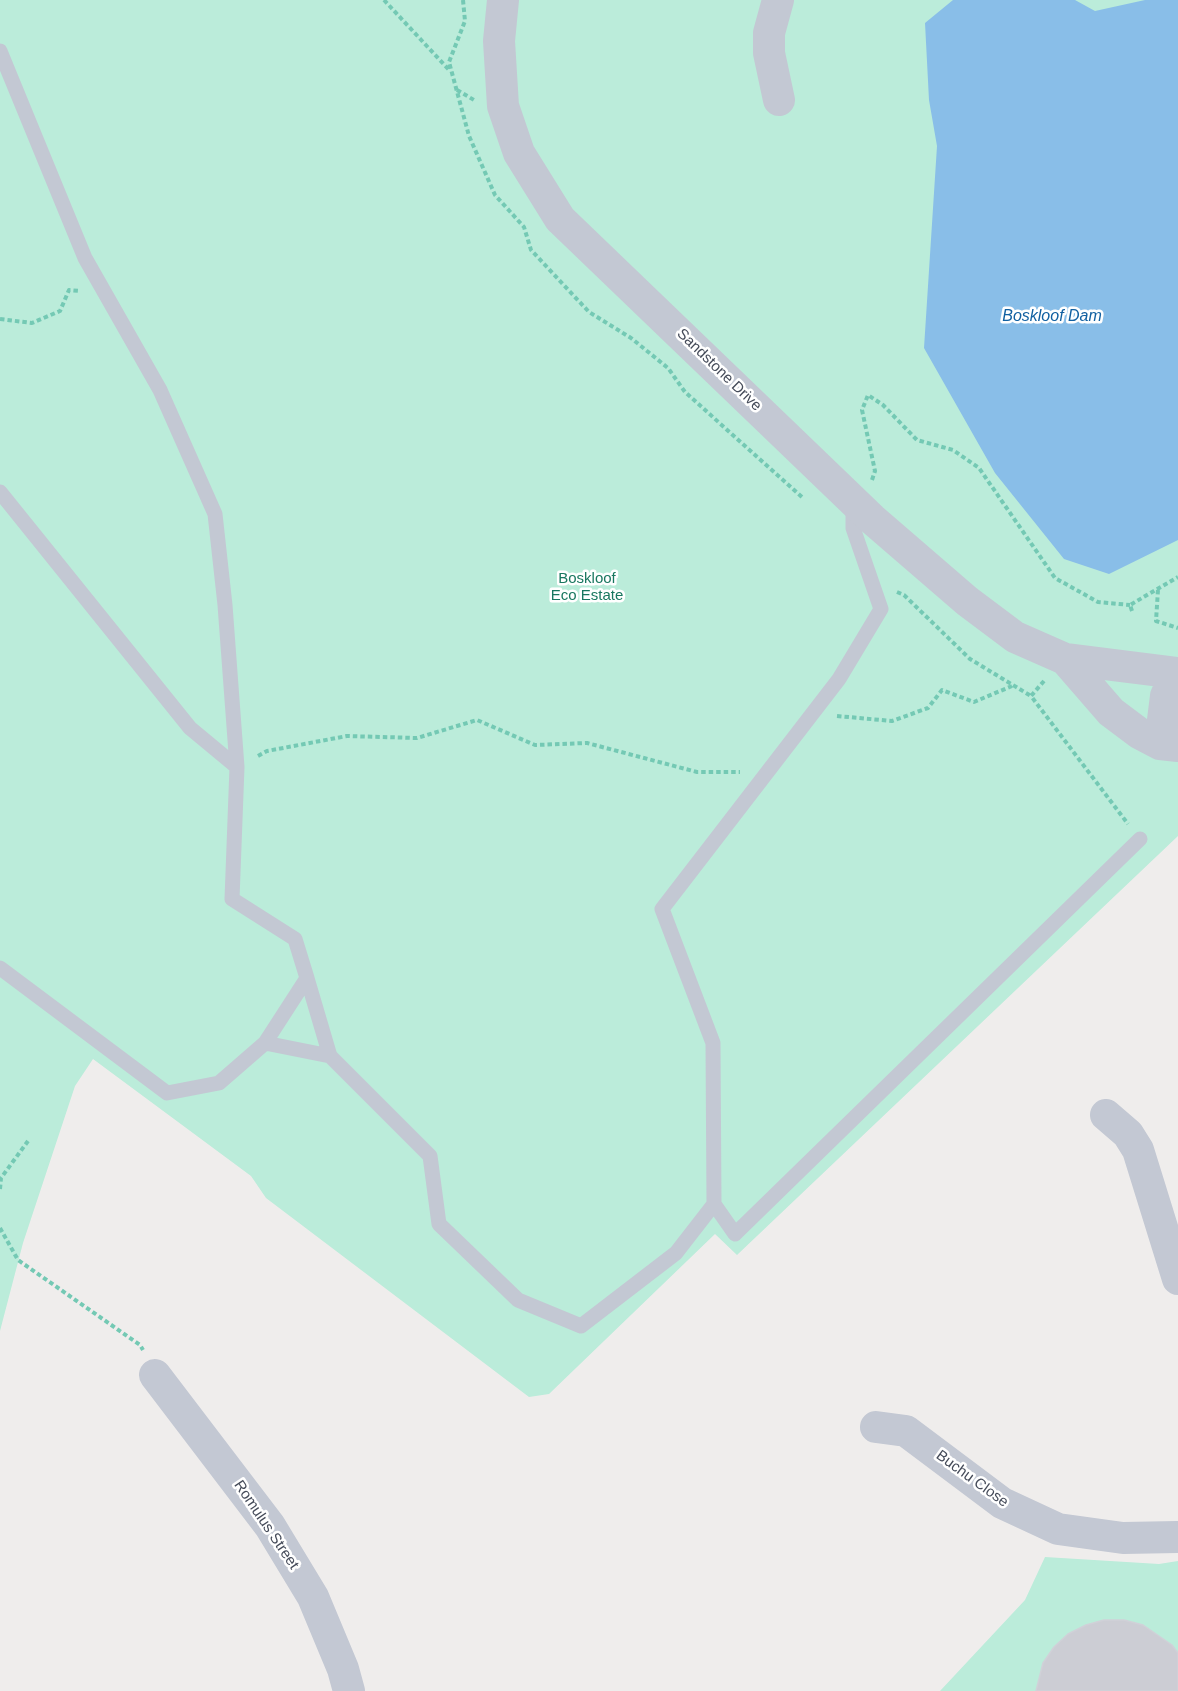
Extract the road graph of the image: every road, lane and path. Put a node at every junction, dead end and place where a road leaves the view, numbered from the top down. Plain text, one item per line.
1 (384, 0) edge
2 (502, 0) edge
3 (778, 0) edge
4 (0, 51) edge
5 (452, 74) dead end
6 (779, 100) dead end
7 (107, 296) junction
8 (0, 318) edge
9 (0, 492) edge
10 (852, 500) junction
11 (1178, 577) edge
12 (1158, 590) junction
13 (1130, 605) junction
14 (1132, 611) dead end
15 (1178, 628) edge
16 (1065, 659) junction
17 (1177, 673) edge
18 (1013, 685) dead end
19 (806, 722) junction
20 (1169, 745) edge
21 (237, 767) junction
22 (749, 772) dead end
23 (1140, 839) joint
24 (0, 968) edge
25 (307, 978) junction
26 (265, 1043) junction
27 (330, 1056) junction
28 (1106, 1115) dead end
29 (28, 1141) dead end
30 (0, 1189) edge
31 (714, 1204) junction
32 (0, 1228) edge
33 (1178, 1279) edge
34 (155, 1375) joint
35 (876, 1427) dead end
36 (1178, 1537) edge
37 (349, 1691) edge

1 - 5 path
2 - 10 street, Sandstone Drive
3 - 6 street
4 - 7 lane
7 - 8 path
7 - 21 lane
9 - 21 lane
10 - 13 path
10 - 16 street, Sandstone Drive
10 - 19 lane
11 - 12 path
12 - 13 path
12 - 15 path
13 - 14 path
16 - 17 street
16 - 20 street
16 - 23 path
17 - 20 street
18 - 19 path
19 - 31 lane
21 - 22 path
21 - 25 lane
23 - 31 lane
24 - 26 lane
25 - 26 lane
25 - 27 lane
26 - 27 lane
27 - 31 lane
28 - 33 street
29 - 30 path
32 - 34 path
34 - 37 street, Romulus Street
35 - 36 street, Buchu Close

